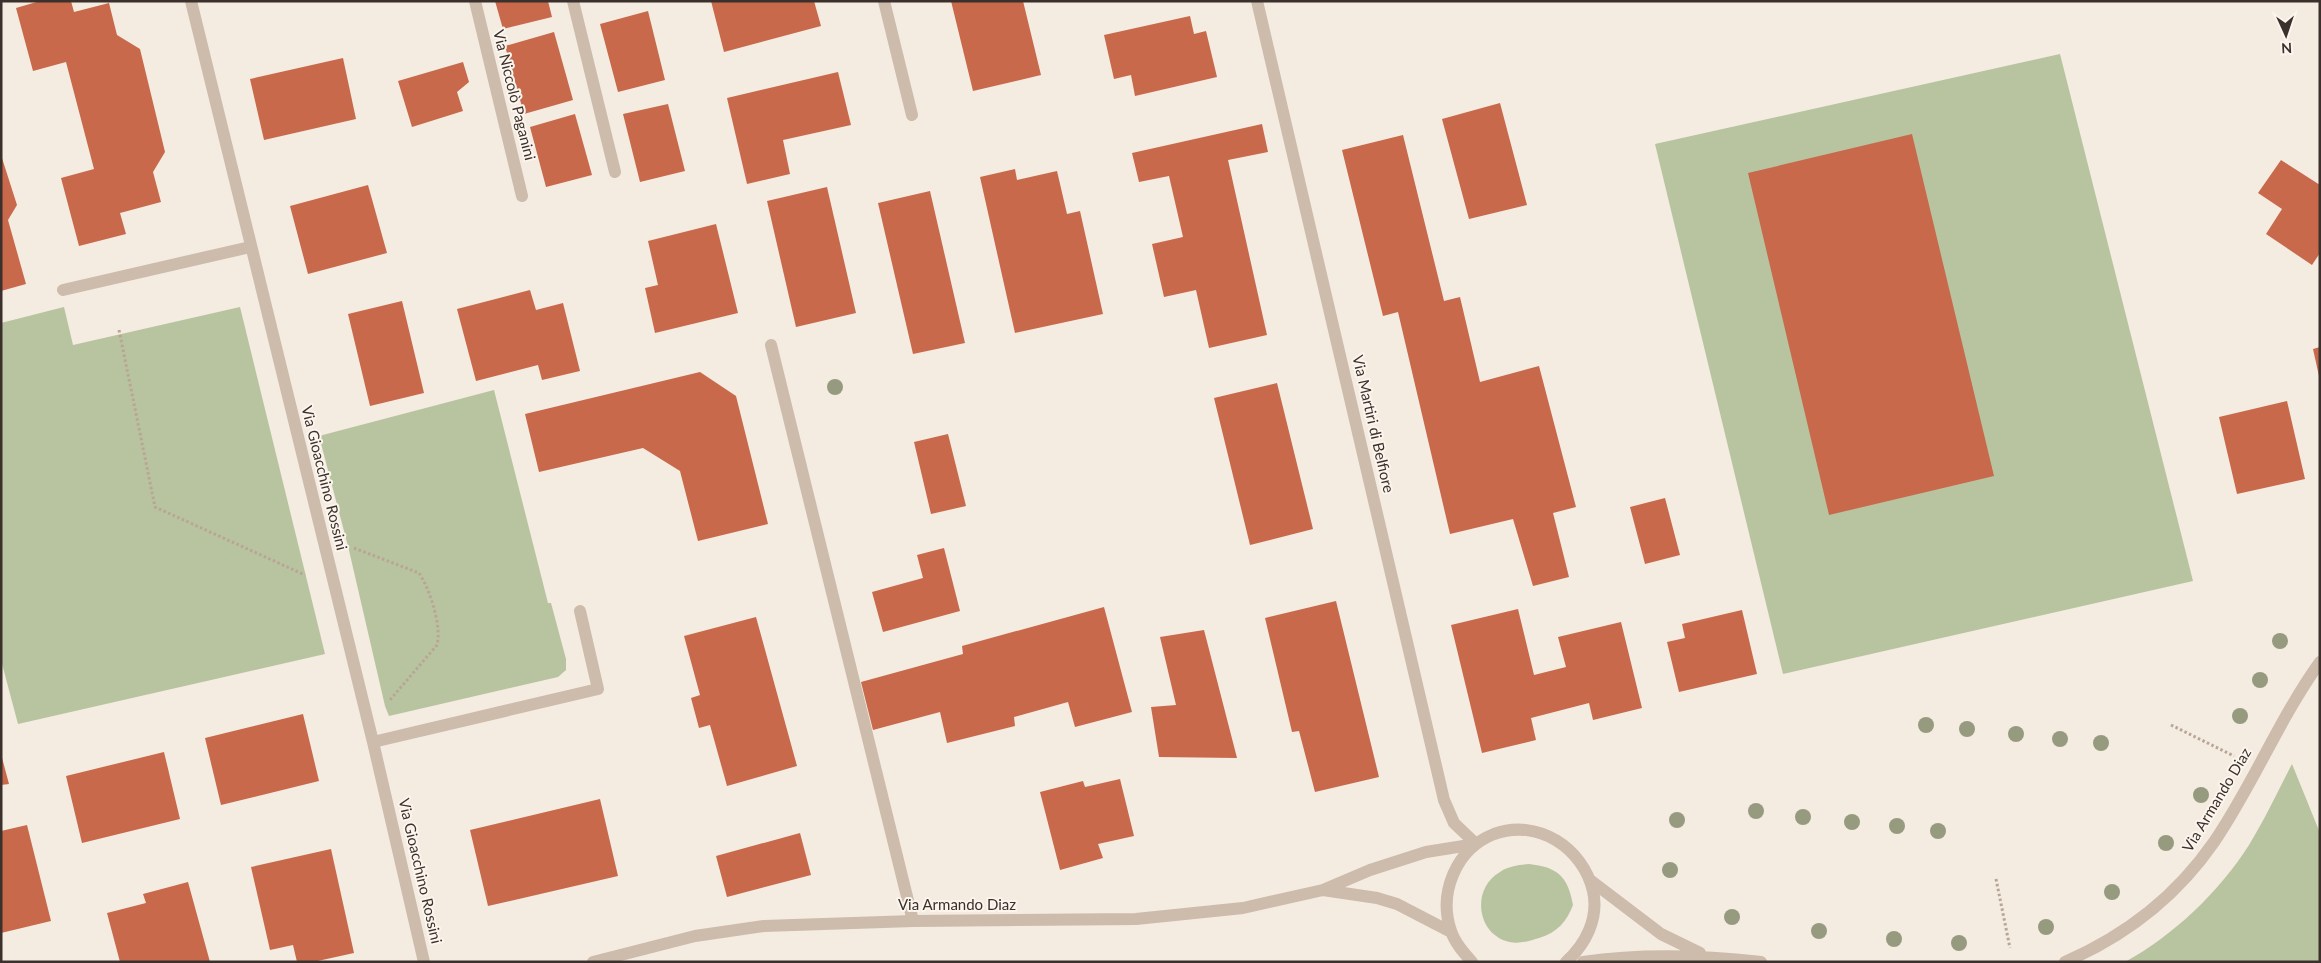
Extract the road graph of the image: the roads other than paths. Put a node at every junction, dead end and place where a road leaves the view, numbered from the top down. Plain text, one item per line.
1 (191, 1) edge
2 (474, 1) edge
3 (573, 1) edge
4 (884, 1) edge
5 (1257, 1) edge
6 (912, 115) dead end
7 (615, 172) dead end
8 (522, 196) dead end
9 (250, 247) junction
10 (63, 290) dead end
11 (771, 345) dead end
12 (580, 611) dead end
13 (2320, 662) edge
14 (373, 742) junction
15 (1476, 844) junction
16 (1590, 880) junction
17 (1323, 890) junction
18 (913, 921) junction
19 (1451, 932) junction
20 (1704, 955) junction
21 (424, 962) edge
22 (592, 962) edge
23 (1472, 962) edge
24 (1566, 962) edge
25 (1583, 962) edge
26 (1761, 962) edge
27 (2065, 962) edge

1 - 9 street, Via Gioacchino Rossini
2 - 8 street, Via Niccolò Paganini
3 - 7 street
4 - 6 street
5 - 15 street, Via Martiri di Belfiore
9 - 10 street
9 - 14 street, Via Gioacchino Rossini
11 - 18 street
12 - 14 street
13 - 27 street, Via Armando Diaz
14 - 21 street, Via Gioacchino Rossini
15 - 16 street, Via Armando Diaz
15 - 17 street, Via Armando Diaz
15 - 19 street, Via Armando Diaz
16 - 20 street, Via Armando Diaz
16 - 24 street, Via Armando Diaz
17 - 18 street, Via Armando Diaz
17 - 19 street, Via Armando Diaz
18 - 22 street, Via Armando Diaz
19 - 23 street, Via Armando Diaz
20 - 25 street, Via Armando Diaz
20 - 26 street, Via Armando Diaz

